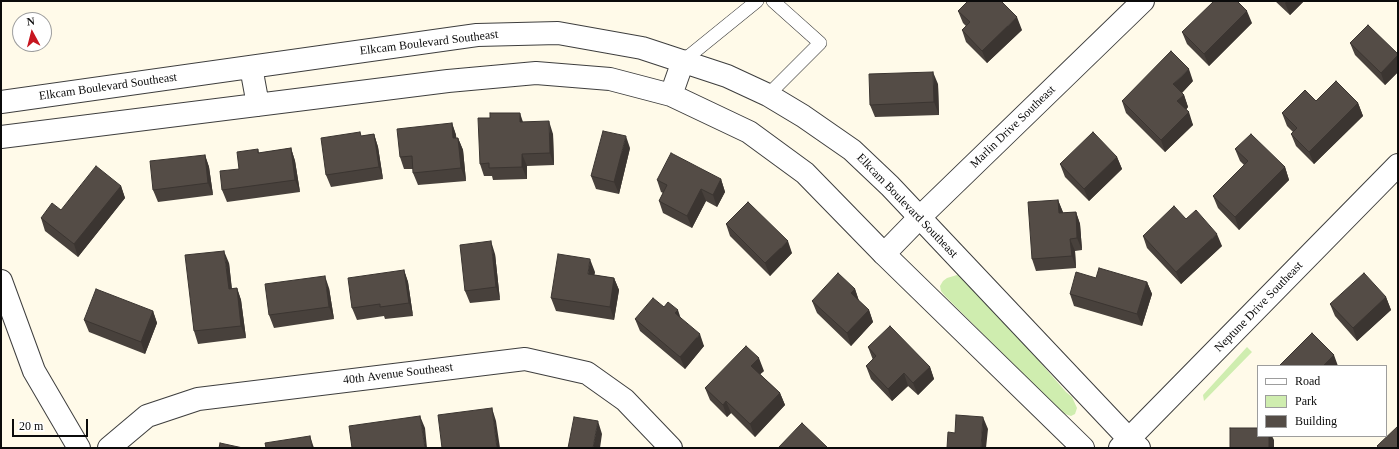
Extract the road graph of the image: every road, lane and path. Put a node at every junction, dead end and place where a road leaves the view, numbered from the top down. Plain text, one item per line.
1 (756, 1) edge
2 (773, 1) edge
3 (1143, 1) edge
4 (683, 61) junction
5 (251, 67) junction
6 (671, 95) junction
7 (768, 95) junction
8 (1, 102) edge
9 (258, 105) junction
10 (1, 137) edge
11 (1398, 165) edge
12 (920, 217) junction
13 (884, 254) junction
14 (1, 281) edge
15 (1129, 445) edge
16 (79, 448) edge
17 (109, 448) edge
18 (671, 448) edge
19 (1083, 448) edge

1 - 4 lane
2 - 7 lane
3 - 12 street, Marlin Drive Southeast
4 - 5 street, Elkcam Boulevard Southeast
4 - 6 street
4 - 7 street, Elkcam Boulevard Southeast
5 - 8 street, Elkcam Boulevard Southeast
5 - 9 street
6 - 9 street
6 - 13 street
7 - 12 street, Elkcam Boulevard Southeast
9 - 10 street
11 - 15 street, Neptune Drive Southeast
12 - 13 street, Marlin Drive Southeast
12 - 15 street, Elkcam Boulevard Southeast
13 - 19 street
14 - 16 street
17 - 18 street, 40th Avenue Southeast

